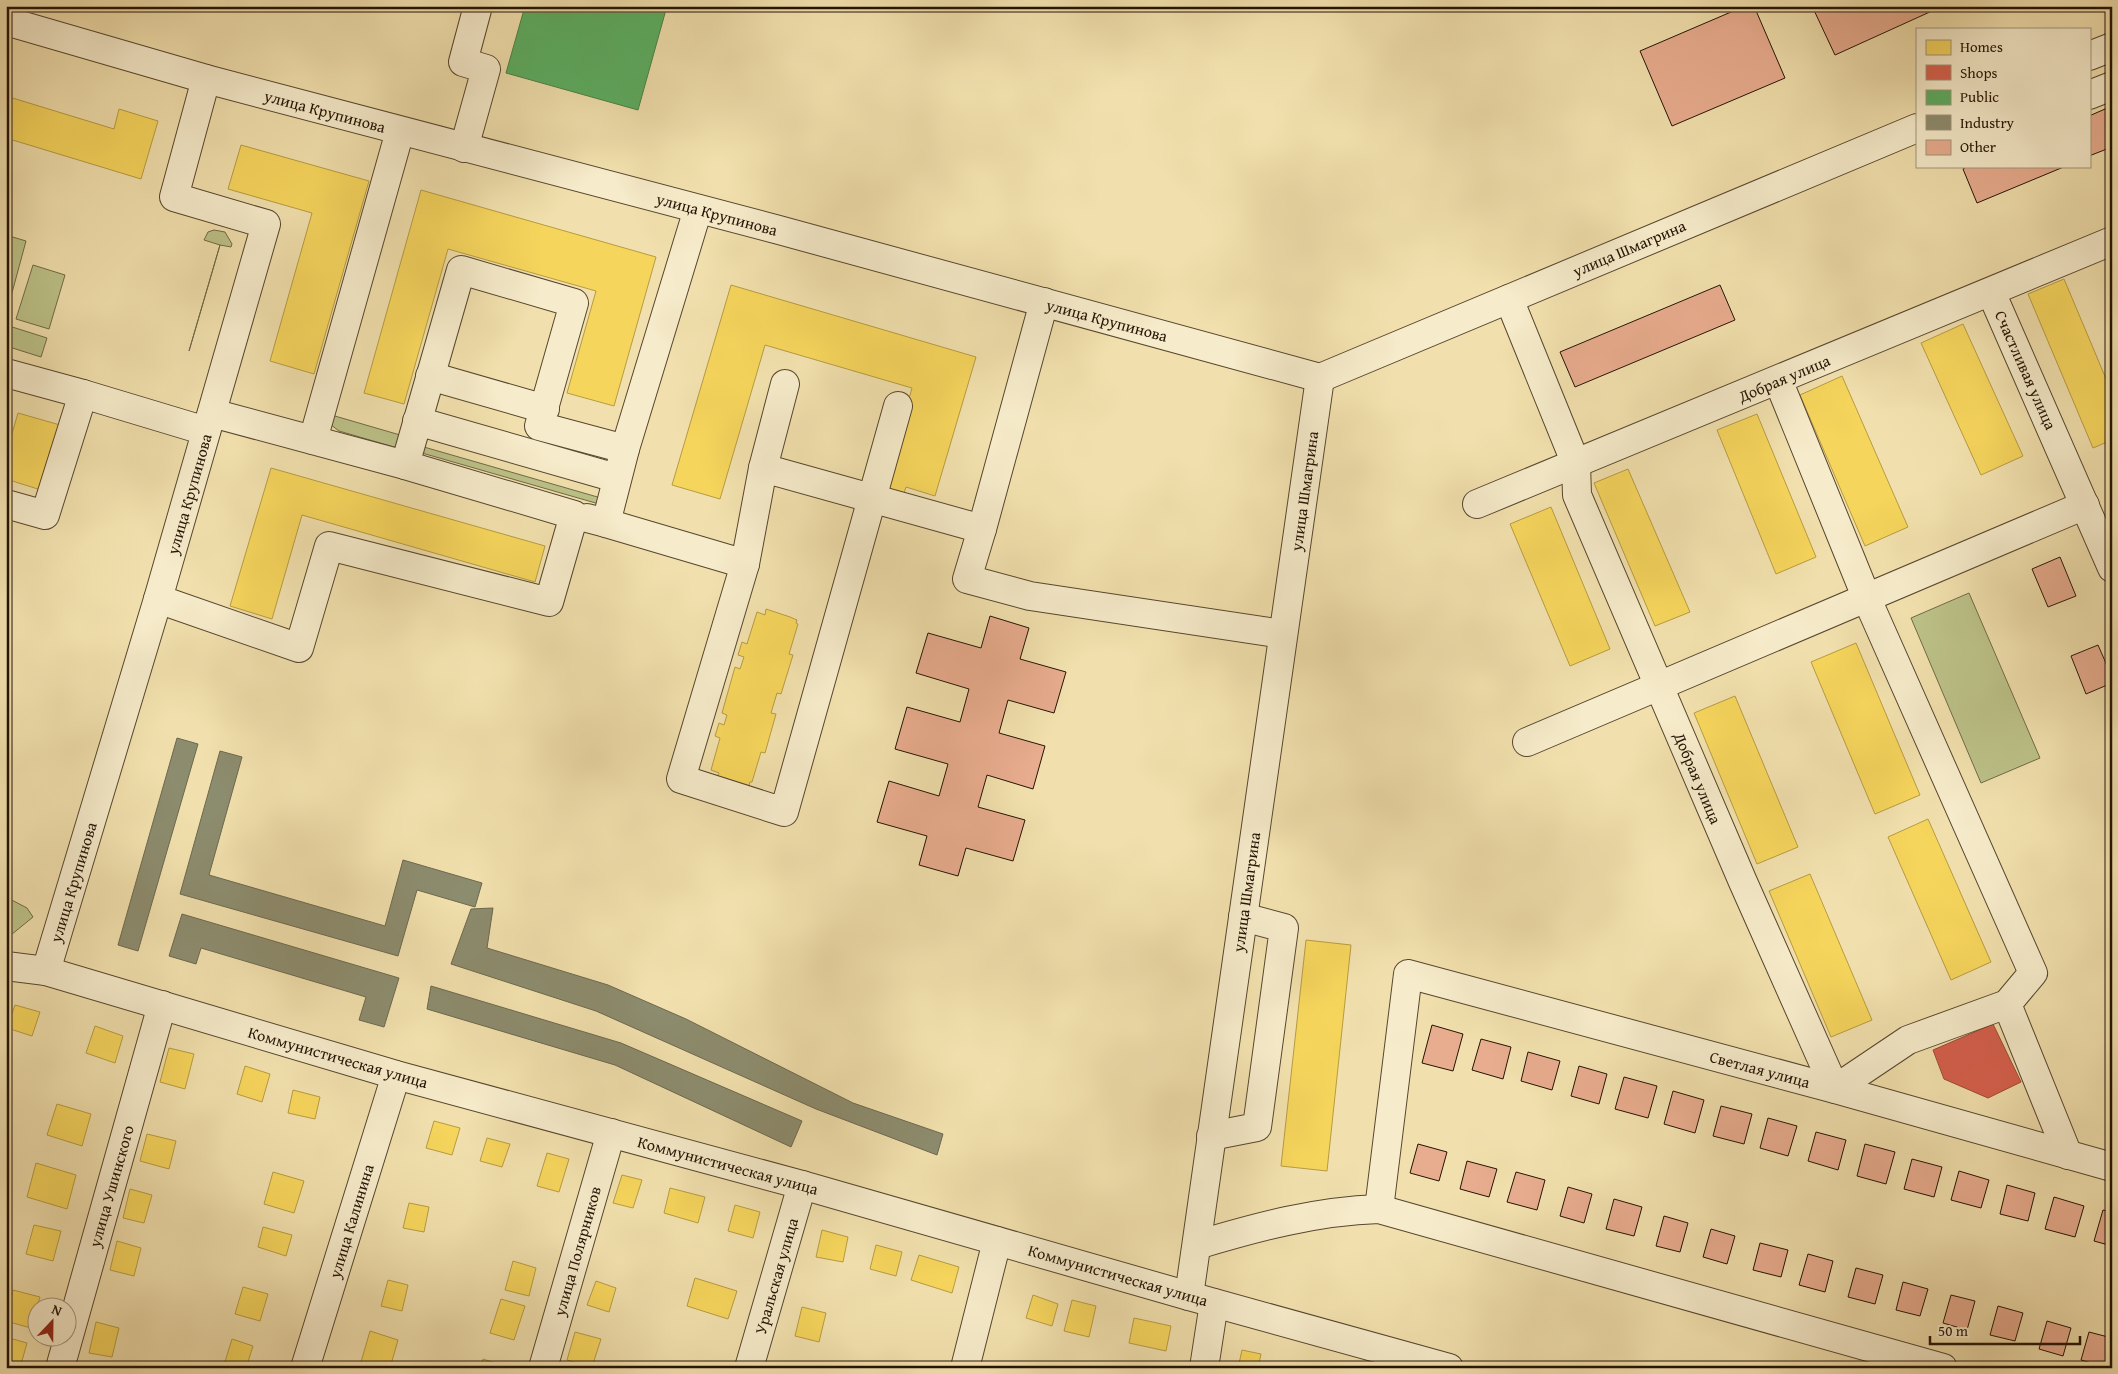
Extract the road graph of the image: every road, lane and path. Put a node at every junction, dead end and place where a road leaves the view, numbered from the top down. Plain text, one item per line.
1 (478, 6) edge
2 (6, 21) edge
3 (2112, 47) edge
4 (2090, 56) edge
5 (206, 79) junction
6 (2112, 86) edge
7 (2090, 95) edge
8 (1916, 128) edge
9 (400, 131) junction
10 (464, 148) junction
11 (698, 209) junction
12 (2112, 241) edge
13 (1992, 292) junction
14 (1509, 299) junction
15 (1044, 302) junction
16 (6, 373) edge
17 (430, 376) junction
18 (1320, 378) junction
19 (1778, 380) junction
20 (785, 384) dead end
21 (83, 394) junction
22 (898, 406) dead end
23 (545, 409) junction
24 (417, 421) junction
25 (209, 422) junction
26 (314, 440) junction
27 (625, 449) junction
28 (1576, 464) junction
29 (404, 465) junction
30 (763, 468) junction
31 (616, 478) junction
32 (871, 498) junction
33 (6, 504) edge
34 (1477, 504) dead end
35 (2085, 504) junction
36 (574, 514) junction
37 (606, 522) junction
38 (982, 529) junction
39 (745, 564) junction
40 (2112, 568) edge
41 (1867, 599) junction
42 (158, 600) junction
43 (1283, 634) junction
44 (1659, 686) junction
45 (1527, 742) dead end
46 (1243, 917) junction
47 (6, 966) edge
48 (46, 971) junction
49 (2007, 1004) junction
50 (162, 1005) junction
51 (396, 1075) junction
52 (1835, 1089) junction
53 (610, 1133) junction
54 (1212, 1136) junction
55 (2068, 1155) junction
56 (2112, 1167) edge
57 (802, 1185) junction
58 (1379, 1209) junction
59 (997, 1241) junction
60 (1196, 1245) junction
61 (1201, 1299) junction
62 (1409, 1362) edge
63 (60, 1368) edge
64 (306, 1368) edge
65 (544, 1368) edge
66 (750, 1368) edge
67 (965, 1368) edge
68 (1204, 1368) edge
69 (1450, 1368) edge
70 (1943, 1368) edge

1 - 10 street
2 - 5 street, улица Крупинова
3 - 4 street
5 - 9 street, улица Крупинова
5 - 25 street, улица Крупинова
6 - 7 street
8 - 14 street, улица Шмагрина
9 - 10 street, улица Крупинова
9 - 26 street
10 - 11 street, улица Крупинова
11 - 15 street, улица Крупинова
11 - 27 street
12 - 13 street, Счастливая улица
13 - 19 street, Добрая улица
13 - 35 street, Счастливая улица
14 - 18 street, улица Шмагрина
14 - 28 street, Добрая улица
15 - 18 street, улица Крупинова
15 - 38 street
16 - 21 street
17 - 23 street
17 - 23 street
17 - 24 street
18 - 43 street, улица Шмагрина
19 - 28 street, Добрая улица
19 - 41 street
20 - 30 street
21 - 25 street
21 - 33 street
22 - 32 street
23 - 27 street
24 - 29 street
24 - 31 street
25 - 26 street
25 - 42 street, улица Крупинова
26 - 29 street
27 - 31 street
28 - 34 street, Добрая улица
28 - 44 street, Добрая улица
29 - 36 street
30 - 32 street
30 - 39 street
31 - 37 street
32 - 38 street
32 - 39 street
35 - 40 street, Счастливая улица
35 - 41 street
36 - 37 street
36 - 42 street
37 - 39 street
38 - 43 street
41 - 44 street
41 - 49 street
42 - 48 street, улица Крупинова
43 - 46 street, улица Шмагрина
44 - 45 street
44 - 52 street, Добрая улица
46 - 54 street, улица Шмагрина
46 - 54 street
47 - 48 street, Коммунистическая улица
48 - 50 street, Коммунистическая улица
49 - 52 street
49 - 55 street
50 - 51 street, Коммунистическая улица
50 - 63 street, улица Ушинского
51 - 53 street, Коммунистическая улица
51 - 64 street, улица Калинина
52 - 55 street, Светлая улица
52 - 58 street, Светлая улица
53 - 57 street, Коммунистическая улица
53 - 65 street, улица Полярников
54 - 60 street, улица Шмагрина
55 - 56 street, Светлая улица
57 - 59 street, Коммунистическая улица
57 - 66 street, Уральская улица
58 - 60 street
58 - 70 street
59 - 61 street, Коммунистическая улица
59 - 67 street
60 - 61 street, улица Шмагрина
61 - 62 street, Коммунистическая улица
61 - 68 street, улица Шмагрина
62 - 69 street, Коммунистическая улица

